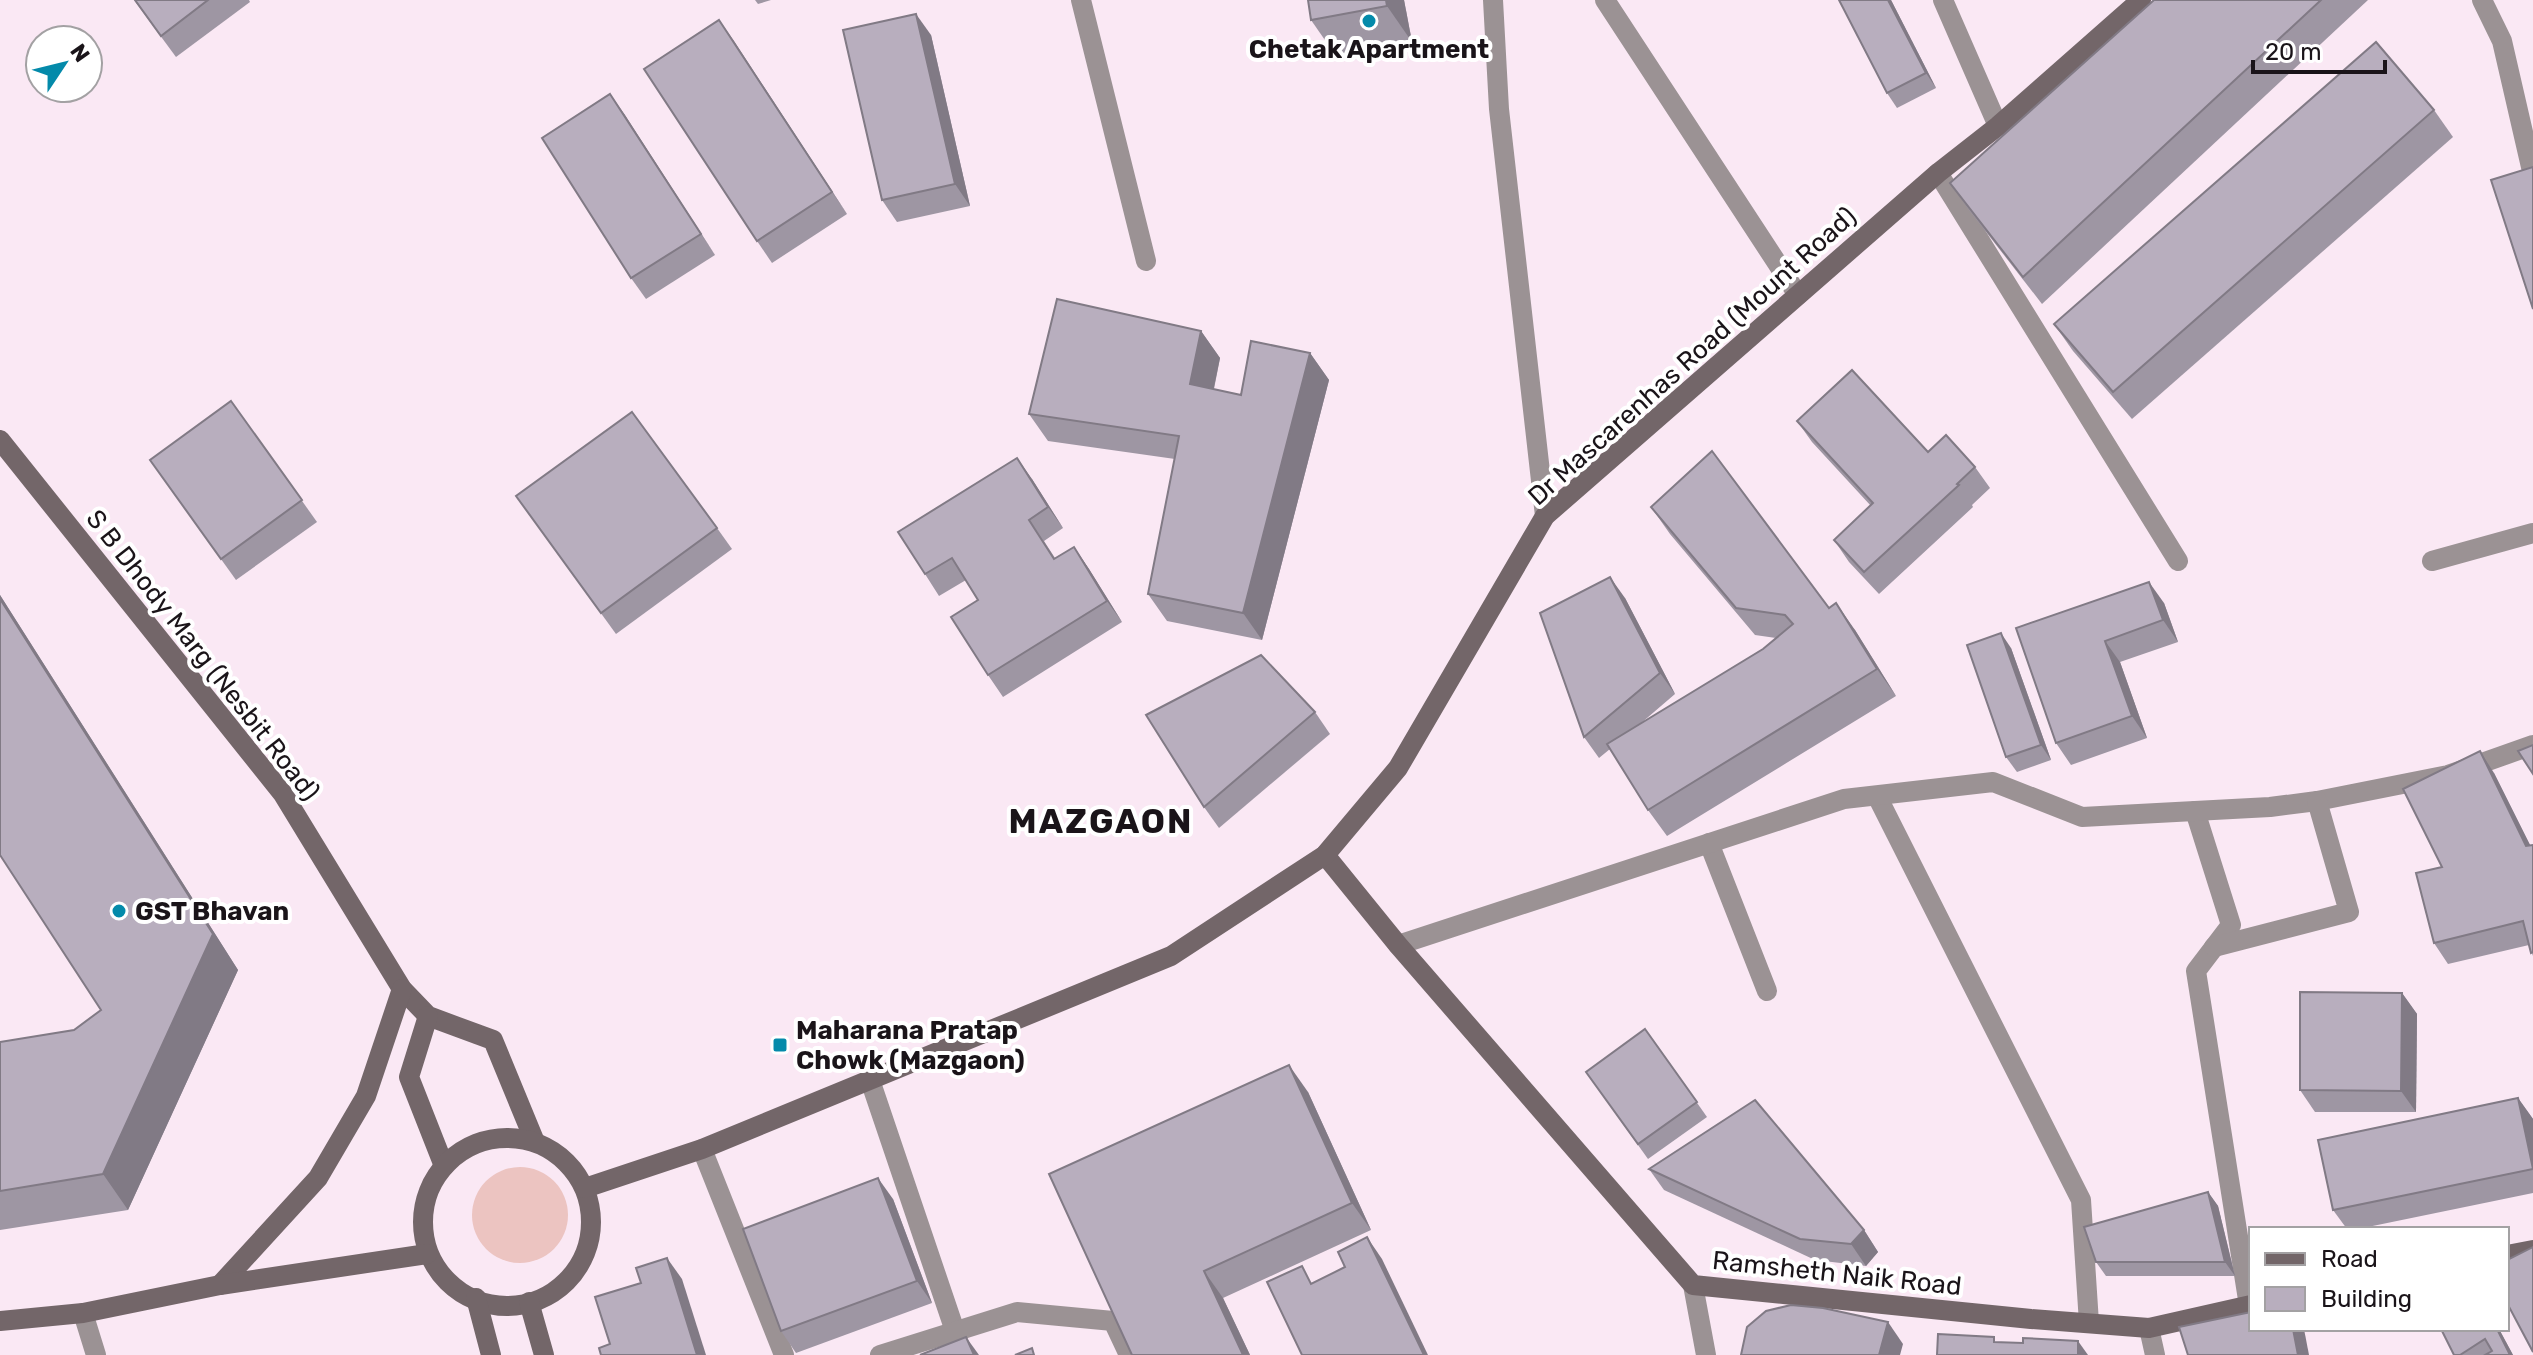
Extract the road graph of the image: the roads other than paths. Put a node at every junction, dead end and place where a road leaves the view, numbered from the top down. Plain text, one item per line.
1 (1081, 0) edge
2 (1493, 0) edge
3 (1605, 0) edge
4 (1943, 0) edge
5 (2141, 0) edge
6 (2482, 0) edge
7 (1998, 126) junction
8 (2531, 167) edge
9 (1938, 173) junction
10 (1146, 261) dead end
11 (1798, 295) junction
12 (0, 440) edge
13 (1545, 516) junction
14 (2533, 533) edge
15 (2178, 561) dead end
16 (2432, 561) dead end
17 (2533, 745) edge
18 (1877, 796) junction
19 (2317, 801) junction
20 (2195, 811) junction
21 (1709, 843) junction
22 (1325, 855) junction
23 (1398, 945) junction
24 (2214, 947) junction
25 (402, 989) junction
26 (1767, 991) dead end
27 (428, 1016) junction
28 (870, 1080) junction
29 (535, 1142) junction
30 (702, 1149) junction
31 (444, 1166) junction
32 (585, 1188) junction
33 (2533, 1250) edge
34 (427, 1254) junction
35 (2509, 1255) edge
36 (220, 1285) junction
37 (1693, 1285) junction
38 (476, 1298) junction
39 (2249, 1299) edge
40 (529, 1302) junction
41 (2249, 1305) edge
42 (83, 1313) junction
43 (0, 1321) edge
44 (2089, 1323) junction
45 (2149, 1328) junction
46 (955, 1331) junction
47 (96, 1355) edge
48 (491, 1355) edge
49 (544, 1355) edge
50 (784, 1355) edge
51 (880, 1355) edge
52 (1129, 1355) edge
53 (1706, 1355) edge
54 (2155, 1355) edge

1 - 10 street
2 - 13 street
3 - 11 street
4 - 7 street
5 - 7 street, Dr Mascarenhas Road (Mount Road)
6 - 8 street
7 - 9 street, Dr Mascarenhas Road (Mount Road)
9 - 11 street, Dr Mascarenhas Road (Mount Road)
9 - 15 street
11 - 13 street, Dr Mascarenhas Road (Mount Road)
12 - 25 street, S B Dhody Marg (Nesbit Road)
13 - 22 street, Dr Mascarenhas Road (Mount Road)
14 - 16 street
17 - 19 street
18 - 20 street
18 - 21 street
18 - 44 street
19 - 20 street
19 - 24 street
20 - 24 street
21 - 23 street
21 - 26 street
22 - 23 street, Ramsheth Naik Road
22 - 28 street, Dr Mascarenhas Road (Mount Road)
23 - 37 street, Ramsheth Naik Road
24 - 39 street
25 - 27 street, S B Dhody Marg (Nesbit Road)
25 - 36 street
27 - 29 street
27 - 31 street
28 - 30 street, Dr Mascarenhas Road (Mount Road)
28 - 46 street
29 - 31 street
29 - 32 street
30 - 32 street, Dr Mascarenhas Road (Mount Road)
30 - 50 street
31 - 34 street
32 - 40 street
33 - 35 street
34 - 36 street
34 - 38 street
36 - 42 street
37 - 44 street, Ramsheth Naik Road
37 - 53 street
38 - 40 street
38 - 48 street
40 - 49 street
41 - 45 street, Ramsheth Naik Road
42 - 43 street
42 - 47 street
44 - 45 street, Ramsheth Naik Road
45 - 54 street
46 - 51 street
46 - 52 street

